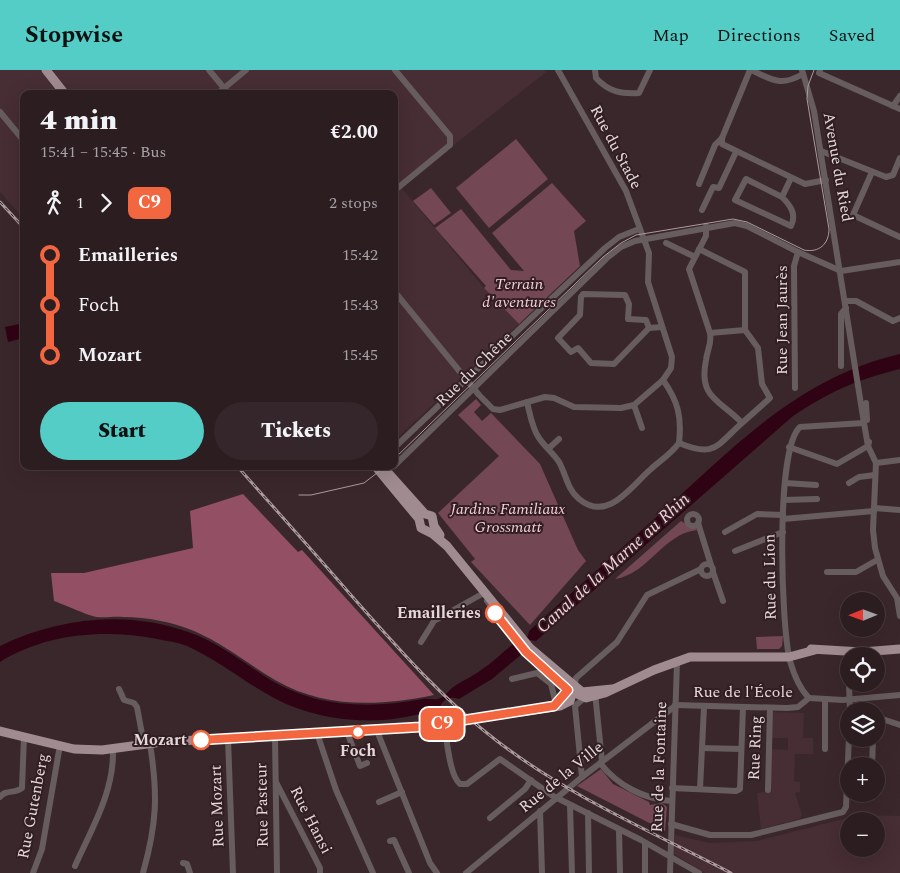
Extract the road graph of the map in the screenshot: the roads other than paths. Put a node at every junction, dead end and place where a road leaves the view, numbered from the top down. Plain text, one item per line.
1 (46, 70) edge
2 (209, 70) edge
3 (246, 70) edge
4 (395, 70) edge
5 (558, 70) edge
6 (595, 70) edge
7 (650, 70) edge
8 (751, 70) edge
9 (819, 71) edge
10 (803, 72) edge
11 (224, 88) junction
12 (63, 90) edge
13 (222, 90) edge
14 (900, 96) edge
15 (897, 108) edge
16 (0, 112) edge
17 (20, 135) edge
18 (722, 138) junction
19 (821, 151) junction
20 (736, 152) junction
21 (900, 158) edge
22 (872, 172) junction
23 (791, 178) junction
24 (826, 180) junction
25 (700, 184) dead end
26 (398, 189) edge
27 (782, 197) junction
28 (702, 210) dead end
29 (706, 226) junction
30 (639, 229) junction
31 (900, 237) edge
32 (644, 240) junction
33 (666, 243) dead end
34 (699, 249) junction
35 (798, 252) junction
36 (695, 257) junction
37 (900, 262) edge
38 (841, 271) junction
39 (398, 296) edge
40 (846, 305) junction
41 (900, 318) edge
42 (662, 327) junction
43 (649, 328) junction
44 (746, 330) junction
45 (710, 334) junction
46 (841, 366) dead end
47 (467, 379) junction
48 (663, 380) junction
49 (474, 388) junction
50 (795, 388) dead end
51 (527, 402) junction
52 (866, 404) dead end
53 (634, 405) junction
54 (742, 423) junction
55 (864, 423) junction
56 (642, 428) dead end
57 (559, 439) dead end
58 (680, 443) junction
59 (398, 444) edge
60 (868, 446) junction
61 (789, 447) junction
62 (549, 448) junction
63 (398, 460) edge
64 (900, 460) edge
65 (876, 463) junction
66 (389, 470) edge
67 (875, 475) junction
68 (785, 483) junction
69 (849, 483) dead end
70 (816, 485) dead end
71 (817, 499) dead end
72 (784, 500) junction
73 (874, 510) junction
74 (900, 510) edge
75 (422, 517) junction
76 (783, 517) junction
77 (698, 523) dead end
78 (431, 528) junction
79 (725, 532) dead end
80 (783, 532) junction
81 (447, 546) junction
82 (735, 551) dead end
83 (877, 560) junction
84 (712, 568) junction
85 (701, 569) junction
86 (827, 572) dead end
87 (482, 594) junction
88 (723, 601) dead end
89 (900, 616) edge
90 (517, 636) junction
91 (421, 642) dead end
92 (877, 647) edge
93 (900, 648) edge
94 (530, 650) junction
95 (840, 650) edge
96 (789, 654) junction
97 (677, 662) junction
98 (512, 679) dead end
99 (119, 689) dead end
100 (572, 690) junction
101 (595, 694) junction
102 (900, 695) edge
103 (583, 698) junction
104 (809, 698) junction
105 (825, 700) junction
106 (865, 702) edge
107 (840, 703) edge
108 (555, 705) junction
109 (675, 705) junction
110 (704, 707) junction
111 (743, 708) junction
112 (770, 708) junction
113 (885, 720) edge
114 (444, 724) junction
115 (900, 725) edge
116 (0, 731) edge
117 (377, 731) junction
118 (347, 732) junction
119 (317, 733) junction
120 (24, 736) junction
121 (274, 737) junction
122 (228, 739) junction
123 (147, 744) junction
124 (60, 745) junction
125 (849, 747) edge
126 (702, 748) junction
127 (741, 749) junction
128 (825, 749) dead end
129 (113, 750) junction
130 (601, 762) junction
131 (366, 763) dead end
132 (582, 777) junction
133 (275, 780) junction
134 (530, 780) junction
135 (672, 788) junction
136 (700, 789) junction
137 (768, 790) dead end
138 (402, 792) junction
139 (0, 797) edge
140 (556, 798) junction
141 (672, 801) junction
142 (379, 802) dead end
143 (570, 805) junction
144 (540, 811) junction
145 (588, 813) junction
146 (490, 818) dead end
147 (671, 824) junction
148 (620, 830) junction
149 (390, 841) dead end
150 (645, 843) junction
151 (670, 856) junction
152 (183, 863) dead end
153 (75, 866) dead end
154 (33, 873) edge
155 (143, 873) edge
156 (190, 873) edge
157 (233, 873) edge
158 (277, 873) edge
159 (320, 873) edge
160 (373, 873) edge
161 (409, 873) edge
162 (437, 873) edge
163 (466, 873) edge
164 (542, 873) edge
165 (572, 873) edge
166 (588, 873) edge
167 (620, 873) edge
168 (645, 873) edge
169 (670, 873) edge
170 (699, 873) edge

1 - 12 main road
2 - 11 street
3 - 11 street
4 - 26 street
5 - 30 street, Rue du Stade
6 - 7 street
8 - 10 street
8 - 18 street
9 - 15 street
10 - 19 street, Avenue du Ried
11 - 13 street
14 - 15 street
16 - 17 street
18 - 20 street
18 - 25 street
19 - 22 street
19 - 24 street, Avenue du Ried
20 - 23 street
20 - 28 street
21 - 22 street
22 - 31 street
23 - 24 street
23 - 27 street
24 - 38 street, Avenue du Ried
27 - 27 street
29 - 32 street, Rue du Chêne
29 - 34 street
29 - 35 street, Rue du Chêne
30 - 32 street, Rue du Stade
30 - 47 street, Rue du Chêne
32 - 42 street, Rue du Stade
32 - 49 street, Rue du Chêne
33 - 36 street
34 - 36 street
34 - 44 street
35 - 38 street, Rue du Chêne
35 - 50 street, Rue Jean Jaurès
36 - 45 street
37 - 38 street
38 - 40 street, Avenue du Ried
39 - 47 street
40 - 41 street
40 - 46 street
40 - 55 street, Avenue du Ried
42 - 43 street
42 - 48 street, Rue du Stade
43 - 43 street
44 - 45 street
44 - 54 street
45 - 54 street
47 - 49 street
47 - 59 street, Rue du Chêne
48 - 53 street
48 - 58 street
49 - 51 street
49 - 63 street, Rue du Chêne
51 - 53 street
51 - 62 street
52 - 60 street
53 - 56 street
54 - 58 street
55 - 60 street, Avenue du Ried
55 - 61 street
57 - 62 street
58 - 62 street
60 - 61 street
60 - 65 street
61 - 68 street, Rue du Lion
64 - 65 street
65 - 67 street
66 - 75 main road
67 - 69 street
67 - 73 street
68 - 70 street
68 - 72 street, Rue du Lion
71 - 72 street
72 - 76 street, Rue du Lion
73 - 74 street
73 - 76 street
73 - 83 street
75 - 78 main road
75 - 78 main road
76 - 79 street
76 - 80 street, Rue du Lion
77 - 84 street
78 - 81 main road
80 - 82 street
80 - 96 street, Rue du Lion
81 - 87 street
81 - 90 main road
83 - 86 street
83 - 89 street
84 - 85 street
84 - 85 street
84 - 88 street
85 - 100 street
87 - 90 street
87 - 91 street
90 - 94 main road
92 - 93 main road
94 - 100 main road
94 - 100 main road
95 - 96 main road
96 - 97 main road
96 - 104 street, Rue du Lion
97 - 101 main road
97 - 109 street, Rue de la Fontaine
98 - 108 street
99 - 123 street
100 - 101 main road
100 - 103 main road
100 - 108 main road
101 - 103 main road
101 - 130 street
102 - 106 street
103 - 132 street
104 - 105 street
104 - 112 street, Rue de l'École
105 - 107 street
105 - 128 street
108 - 114 main road
109 - 110 street, Rue de l'École
109 - 130 street, Rue de la Ville
109 - 135 street, Rue de la Fontaine
110 - 111 street, Rue de l'École
110 - 126 street
111 - 112 street, Rue de l'École
111 - 127 street
112 - 137 street, Rue Ring
113 - 115 street
114 - 117 main road
114 - 134 street
116 - 120 main road
117 - 118 main road
117 - 138 street
118 - 119 main road
118 - 131 street
119 - 121 main road
119 - 160 street
120 - 124 main road
120 - 139 street
121 - 122 main road
121 - 133 street, Rue Pasteur
122 - 123 main road
122 - 157 street, Rue Mozart
123 - 129 main road
123 - 155 street
124 - 129 main road
124 - 154 street, Rue Gutenberg
125 - 147 street
126 - 127 street
126 - 136 street
127 - 136 street
129 - 153 street
130 - 132 street, Rue de la Ville
130 - 141 street
132 - 140 street, Rue de la Ville
133 - 158 street, Rue Pasteur
133 - 159 street, Rue Hansi
134 - 140 street
134 - 146 street
135 - 136 street
135 - 141 street, Rue de la Fontaine
138 - 142 street
138 - 162 street
140 - 143 street
140 - 144 street, Rue de la Ville
141 - 147 street, Rue de la Fontaine
143 - 145 street
143 - 165 street
144 - 163 street, Rue de la Ville
144 - 164 street
145 - 148 street
145 - 166 street
147 - 151 street, Rue de la Fontaine
148 - 150 street
148 - 167 street
149 - 161 street
150 - 151 street
150 - 168 street
151 - 169 street, Rue de la Fontaine
151 - 170 street
152 - 156 street

